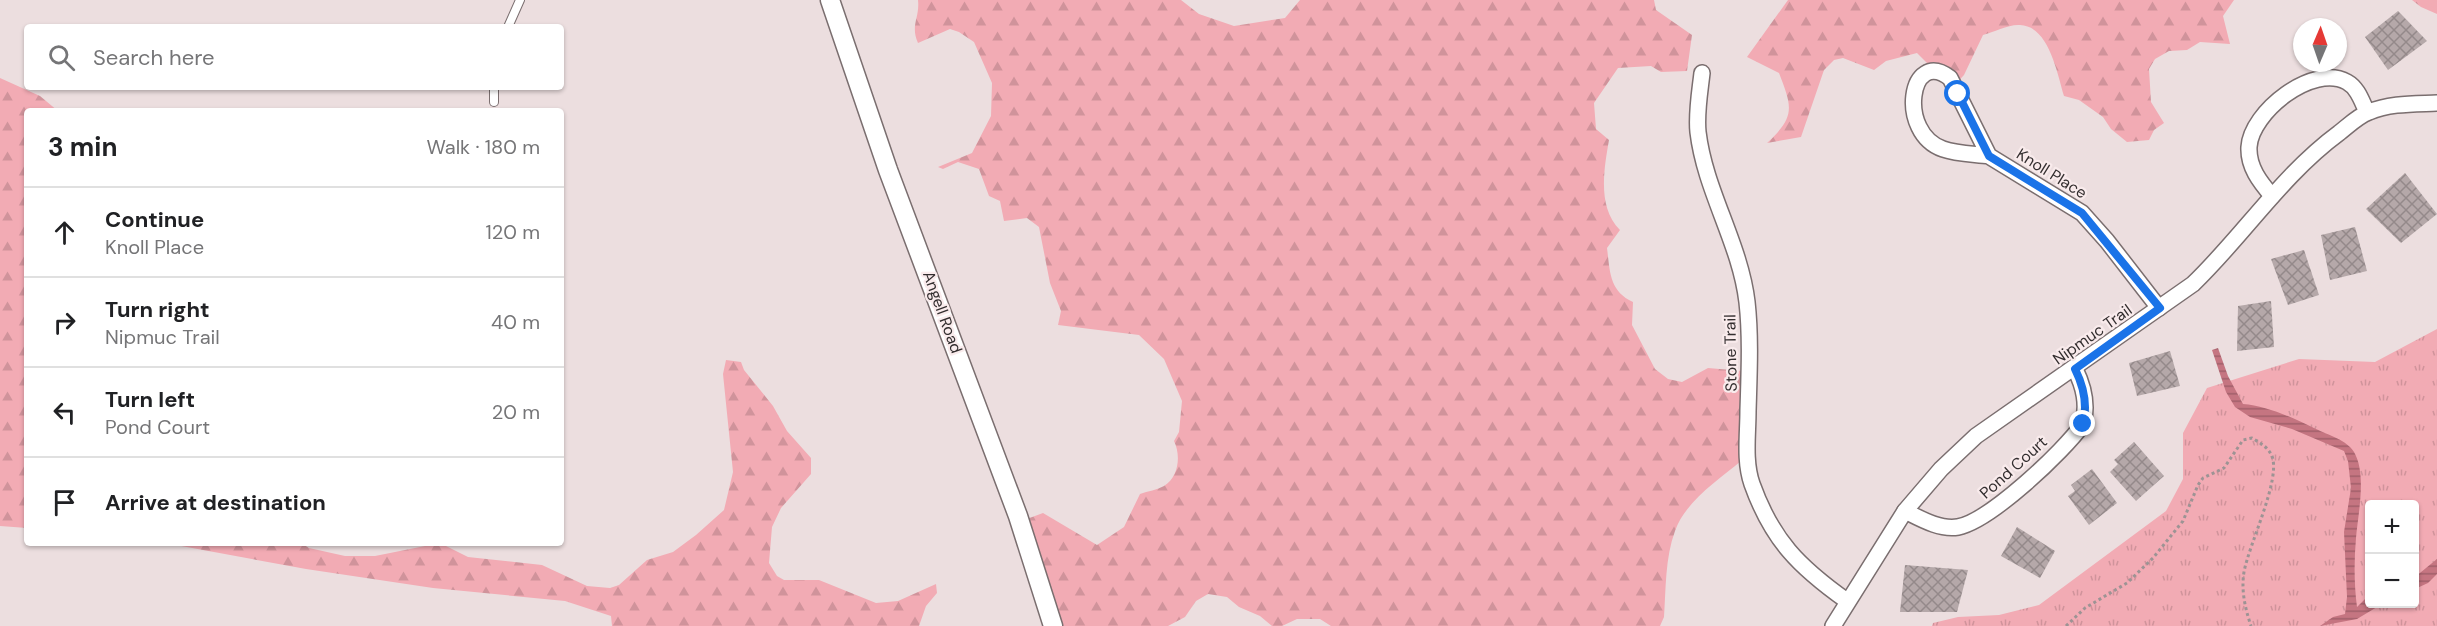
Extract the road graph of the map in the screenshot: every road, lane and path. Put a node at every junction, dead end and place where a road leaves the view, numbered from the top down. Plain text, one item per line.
1 (519, 0) edge
2 (830, 0) edge
3 (509, 24) edge
4 (1702, 73) dead end
5 (494, 90) edge
6 (494, 102) dead end
7 (2437, 103) edge
8 (2367, 112) junction
9 (1989, 156) junction
10 (2272, 196) junction
11 (2160, 308) junction
12 (2075, 369) junction
13 (1905, 511) junction
14 (1847, 601) junction
15 (1053, 626) edge
16 (1833, 626) edge
17 (2066, 626) edge
18 (2251, 626) edge

1 - 3 lane
2 - 15 street, Angell Road
4 - 14 street, Stone Trail
5 - 6 lane
7 - 8 street, Nipmuc Trail
8 - 10 street, Nipmuc Trail
8 - 10 street
9 - 9 street, Knoll Place
9 - 11 street, Knoll Place
10 - 11 street, Nipmuc Trail
11 - 12 street, Nipmuc Trail
12 - 13 street, Nipmuc Trail
12 - 13 street, Pond Court
13 - 14 street, Nipmuc Trail
14 - 16 street, Nipmuc Trail
17 - 18 path

